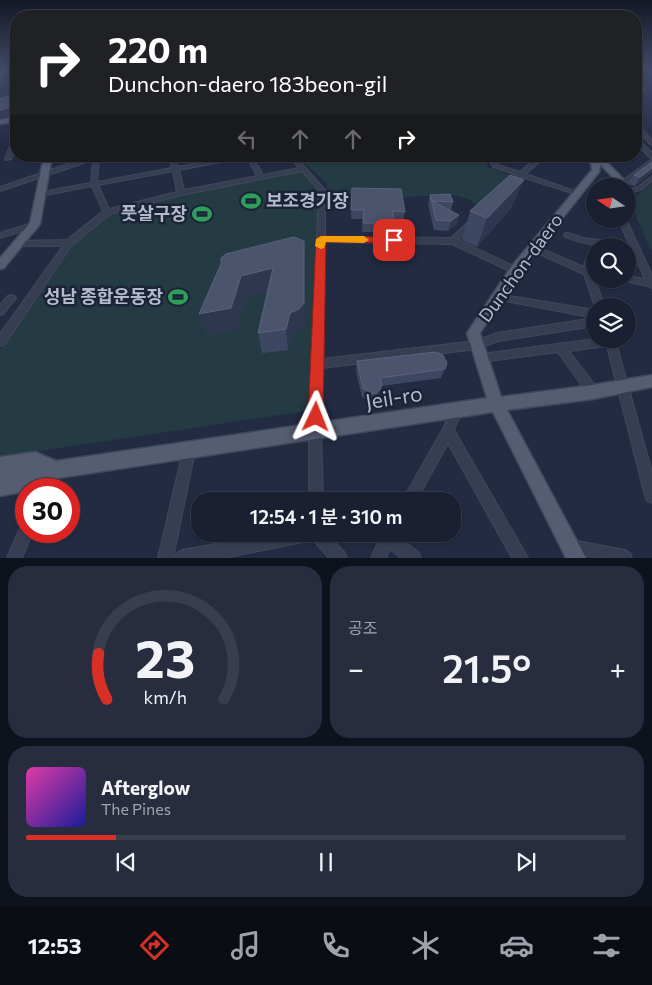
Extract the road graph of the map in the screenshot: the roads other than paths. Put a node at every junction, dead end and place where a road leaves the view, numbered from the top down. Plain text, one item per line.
1 (642, 132) edge
2 (652, 143) edge
3 (642, 146) edge
4 (644, 148) junction
5 (652, 148) edge
6 (10, 154) edge
7 (652, 157) edge
8 (8, 159) dead end
9 (652, 161) edge
10 (47, 162) edge
11 (78, 162) edge
12 (96, 162) edge
13 (173, 162) edge
14 (212, 162) edge
15 (252, 162) edge
16 (297, 162) edge
17 (493, 162) edge
18 (535, 162) edge
19 (576, 162) edge
20 (598, 168) edge
21 (174, 169) junction
22 (303, 169) junction
23 (44, 173) junction
24 (521, 174) junction
25 (261, 177) junction
26 (613, 178) edge
27 (613, 178) edge
28 (634, 178) edge
29 (652, 178) edge
30 (94, 183) junction
31 (0, 189) edge
32 (637, 189) edge
33 (584, 190) edge
34 (181, 193) junction
35 (41, 194) junction
36 (500, 195) edge
37 (106, 212) junction
38 (481, 214) edge
39 (35, 224) junction
40 (626, 228) edge
41 (568, 235) dead end
42 (0, 236) edge
43 (321, 239) junction
44 (586, 241) edge
45 (453, 242) junction
46 (18, 243) junction
47 (69, 243) junction
48 (533, 248) junction
49 (637, 249) joint
50 (0, 265) edge
51 (516, 270) junction
52 (586, 270) edge
53 (636, 281) edge
54 (652, 284) edge
55 (498, 296) junction
56 (11, 298) dead end
57 (0, 311) edge
58 (586, 312) edge
59 (586, 323) edge
60 (0, 342) edge
61 (586, 344) edge
62 (562, 348) junction
63 (612, 348) edge
64 (479, 352) junction
65 (317, 364) junction
66 (652, 381) edge
67 (624, 387) junction
68 (593, 392) junction
69 (497, 405) junction
70 (457, 410) junction
71 (315, 431) junction
72 (448, 431) junction
73 (189, 451) junction
74 (0, 465) edge
75 (54, 469) junction
76 (0, 478) edge
77 (50, 478) edge
78 (0, 487) edge
79 (316, 492) edge
80 (414, 492) edge
81 (652, 496) edge
82 (267, 542) edge
83 (325, 542) edge
84 (386, 542) edge
85 (396, 542) edge
86 (21, 543) edge
87 (574, 552) edge
88 (14, 558) edge
89 (165, 558) edge
90 (182, 558) edge
91 (340, 558) edge
92 (378, 558) edge
93 (414, 558) edge
94 (521, 558) edge
95 (625, 558) edge

1 - 2 street
3 - 4 street
4 - 5 street
4 - 7 street
6 - 8 street
9 - 28 street
10 - 23 main road
11 - 23 street
12 - 30 street
13 - 21 street
14 - 21 street
15 - 25 street
16 - 22 street
17 - 24 street
18 - 24 street
19 - 20 street
20 - 26 main road
20 - 27 street
20 - 33 main road, Dunchon-daero
21 - 30 street
21 - 34 street
22 - 25 street
22 - 43 street
23 - 31 street
23 - 35 main road
24 - 33 street
24 - 36 street
25 - 34 street
29 - 32 street
30 - 35 street
30 - 37 street
33 - 48 main road, Dunchon-daero
34 - 37 street
35 - 39 main road
37 - 47 street
38 - 45 street
39 - 42 street
39 - 46 main road
40 - 49 street
41 - 44 street
43 - 45 street
43 - 65 street
45 - 51 street
46 - 47 street
46 - 50 main road
47 - 60 street
48 - 51 main road, Dunchon-daero
48 - 52 street
49 - 54 street
51 - 55 main road, Dunchon-daero
53 - 54 street
55 - 58 street
55 - 64 main road, Dunchon-daero
56 - 57 street
59 - 64 street
61 - 62 street
62 - 64 street
62 - 68 street
63 - 67 street
64 - 65 street
64 - 69 main road, Dunchon-daero
65 - 71 street
66 - 67 main road, Jeil-ro
67 - 68 main road, Jeil-ro
67 - 81 street
68 - 69 main road, Jeil-ro
69 - 70 main road, Jeil-ro
69 - 87 main road, Dunchon-daero
70 - 71 main road, Jeil-ro
70 - 72 street
71 - 73 main road, Jeil-ro
71 - 79 street
72 - 80 street
72 - 94 street
73 - 75 main road, Jeil-ro
73 - 89 street
74 - 75 main road
75 - 76 main road, Jeil-ro
75 - 77 street
75 - 78 main road
82 - 90 street
83 - 91 street
84 - 92 street
85 - 93 street
86 - 88 street
87 - 95 street, Dunchon-daero

